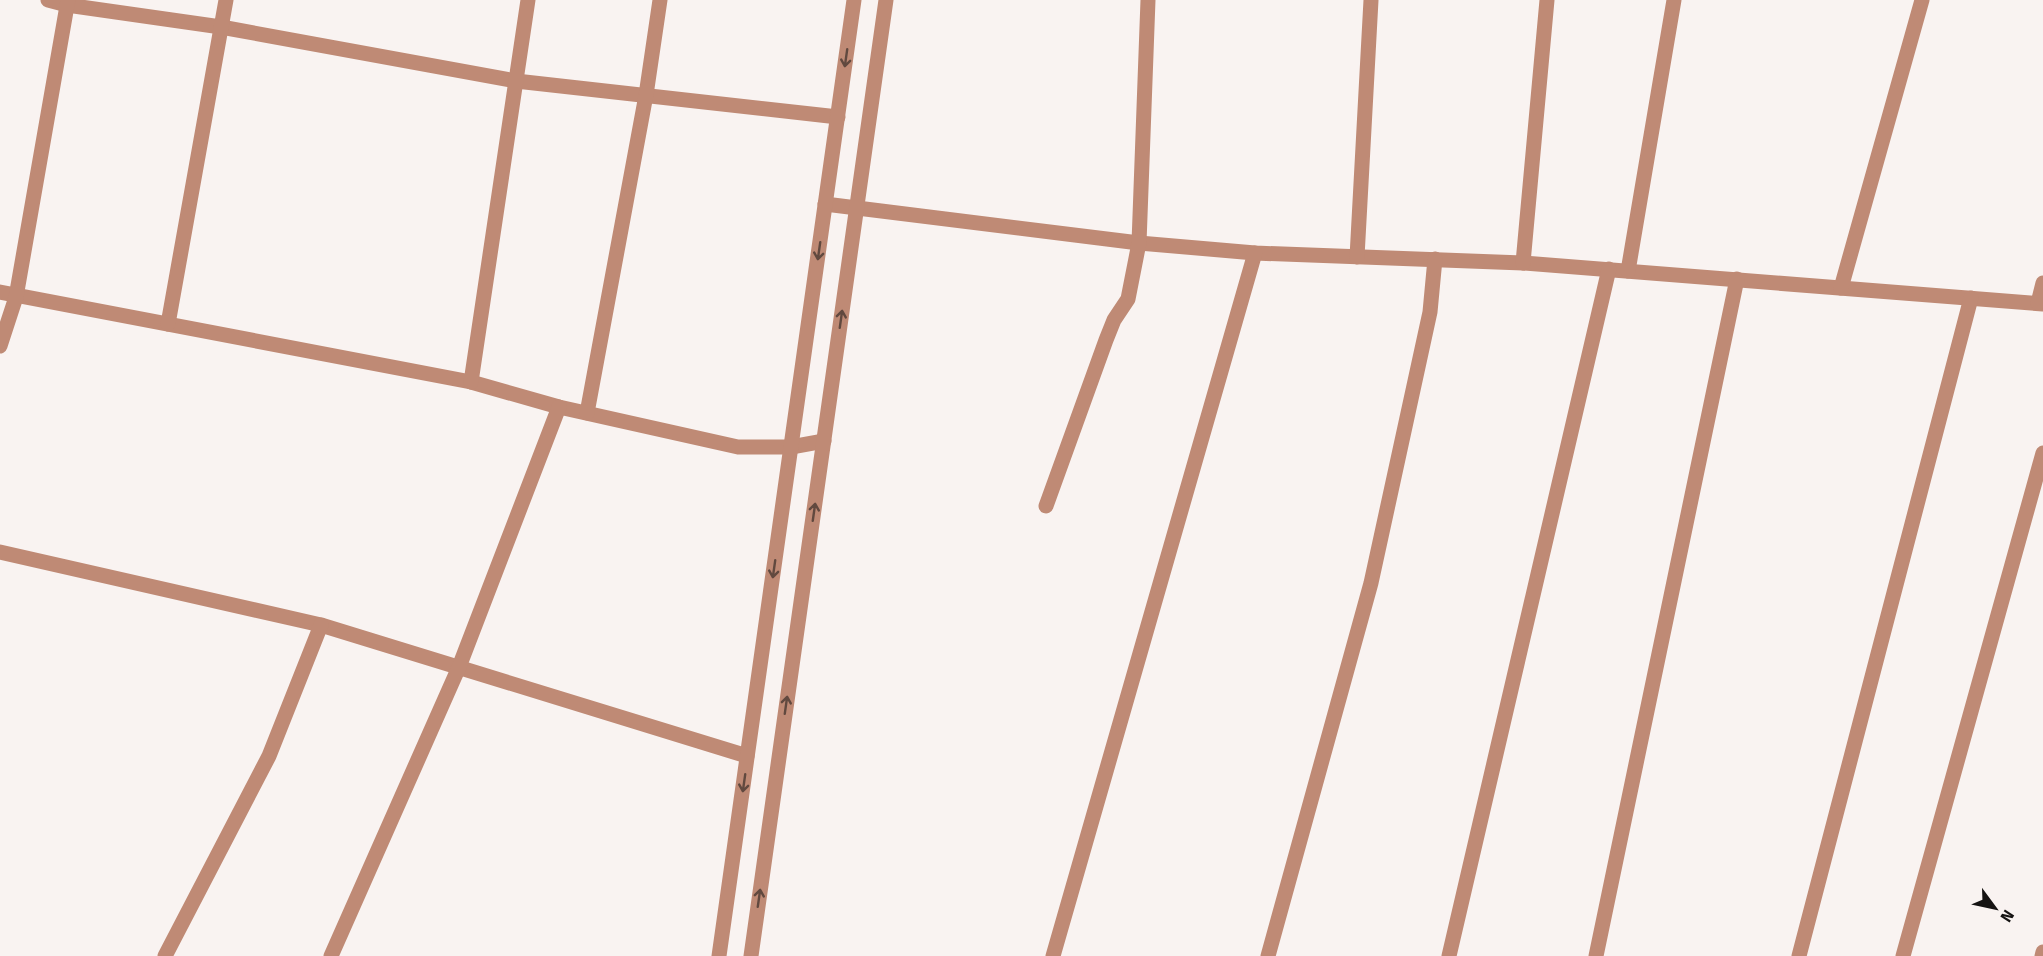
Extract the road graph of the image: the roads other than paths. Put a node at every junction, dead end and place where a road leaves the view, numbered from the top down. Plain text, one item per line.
1 (48, 0) edge
2 (226, 0) edge
3 (528, 0) edge
4 (660, 0) edge
5 (854, 0) edge
6 (886, 0) edge
7 (1148, 0) edge
8 (1371, 0) edge
9 (1547, 0) edge
10 (1674, 0) edge
11 (1922, 0) edge
12 (68, 3) edge
13 (221, 27) junction
14 (516, 81) junction
15 (646, 95) junction
16 (838, 117) junction
17 (825, 204) junction
18 (856, 208) junction
19 (1139, 243) junction
20 (1255, 253) junction
21 (1357, 257) junction
22 (1436, 259) junction
23 (1523, 263) junction
24 (1609, 269) junction
25 (1628, 271) junction
26 (1737, 279) junction
27 (2043, 283) edge
28 (1841, 288) junction
29 (0, 292) edge
30 (16, 297) junction
31 (1971, 298) junction
32 (2040, 304) edge
33 (168, 324) junction
34 (0, 346) edge
35 (471, 382) junction
36 (559, 407) junction
37 (587, 413) junction
38 (824, 441) junction
39 (791, 447) junction
40 (2043, 453) edge
41 (1046, 506) dead end
42 (0, 552) edge
43 (321, 625) junction
44 (459, 667) junction
45 (747, 756) junction
46 (165, 956) edge
47 (331, 956) edge
48 (719, 956) edge
49 (751, 956) edge
50 (1053, 956) edge
51 (1268, 956) edge
52 (1449, 956) edge
53 (1596, 956) edge
54 (1799, 956) edge
55 (1903, 956) edge

1 - 12 street
2 - 13 street
3 - 14 street
4 - 15 street
5 -> 16 street
6 - 18 street
7 - 19 street
8 - 21 street
9 - 23 street
10 - 25 street
11 - 28 street
12 - 13 street
12 - 30 street
13 - 14 street
13 - 33 street
14 - 15 street
14 - 35 street
15 - 16 street
15 - 37 street
16 - 17 street
17 - 18 street
17 -> 39 street
18 - 19 street
38 -> 18 street
19 - 20 street
19 - 41 street
20 - 21 street
20 - 50 street
21 - 22 street
22 - 23 street
22 - 51 street
23 - 24 street
24 - 25 street
24 - 52 street
25 - 26 street
26 - 28 street
26 - 53 street
27 - 32 street
28 - 31 street
29 - 30 street
30 - 33 street
30 - 34 street
31 - 32 street
31 - 54 street
33 - 35 street
35 - 36 street
36 - 37 street
36 - 44 street
37 - 39 street
38 - 39 street
49 -> 38 street
39 -> 45 street
40 - 55 street
42 - 43 street
43 - 44 street
43 - 46 street
44 - 45 street
44 - 47 street
45 -> 48 street

